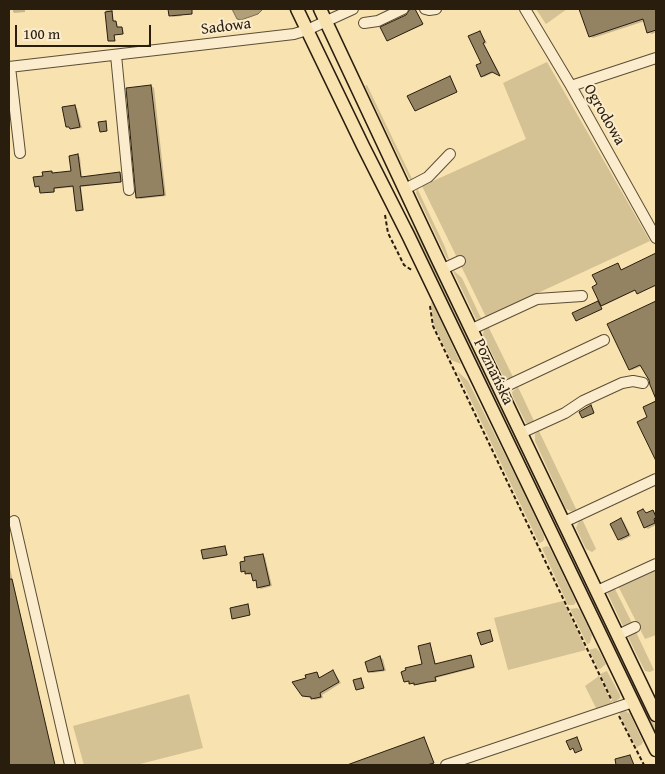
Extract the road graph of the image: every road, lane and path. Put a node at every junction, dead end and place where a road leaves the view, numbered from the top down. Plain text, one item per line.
1 (297, 9) edge
2 (320, 9) edge
3 (353, 9) edge
4 (402, 9) edge
5 (426, 9) edge
6 (436, 9) edge
7 (524, 9) edge
8 (326, 21) junction
9 (364, 23) dead end
10 (307, 30) junction
11 (116, 55) junction
12 (656, 58) edge
13 (10, 67) edge
14 (570, 86) junction
15 (20, 152) dead end
16 (450, 154) dead end
17 (405, 189) junction
18 (129, 190) dead end
19 (656, 238) edge
20 (460, 261) dead end
21 (443, 269) junction
22 (582, 296) dead end
23 (472, 330) junction
24 (604, 340) dead end
25 (456, 374) dead end
26 (643, 383) dead end
27 (500, 389) junction
28 (521, 433) junction
29 (656, 479) edge
30 (14, 521) dead end
31 (564, 522) junction
32 (656, 564) edge
33 (597, 591) junction
34 (635, 627) dead end
35 (618, 635) junction
36 (633, 702) junction
37 (615, 708) junction
38 (656, 715) edge
39 (656, 750) edge
40 (70, 765) edge
41 (446, 765) edge
42 (644, 765) edge

1 - 10 main road, Poznańska
2 - 8 main road, Poznańska
3 - 8 street, Sadowa
4 - 9 street
5 - 6 street
7 - 14 street, Ogrodowa
8 - 10 street, Sadowa
8 - 17 main road, Poznańska
10 - 11 street, Sadowa
10 - 36 main road, Poznańska
11 - 13 street, Sadowa
11 - 18 street
12 - 14 street
13 - 15 street
14 - 19 street, Ogrodowa
16 - 17 street
17 - 21 main road, Poznańska
20 - 21 street
21 - 23 main road, Poznańska
22 - 23 street
23 - 27 main road, Poznańska
24 - 27 street
25 - 37 path
26 - 28 street
27 - 28 main road, Poznańska
28 - 31 main road, Poznańska
29 - 31 street
30 - 40 street
31 - 33 main road, Poznańska
32 - 33 street
33 - 35 main road, Poznańska
34 - 35 street
35 - 38 main road, Poznańska
36 - 37 street
36 - 39 main road, Poznańska
37 - 41 street
37 - 42 path

